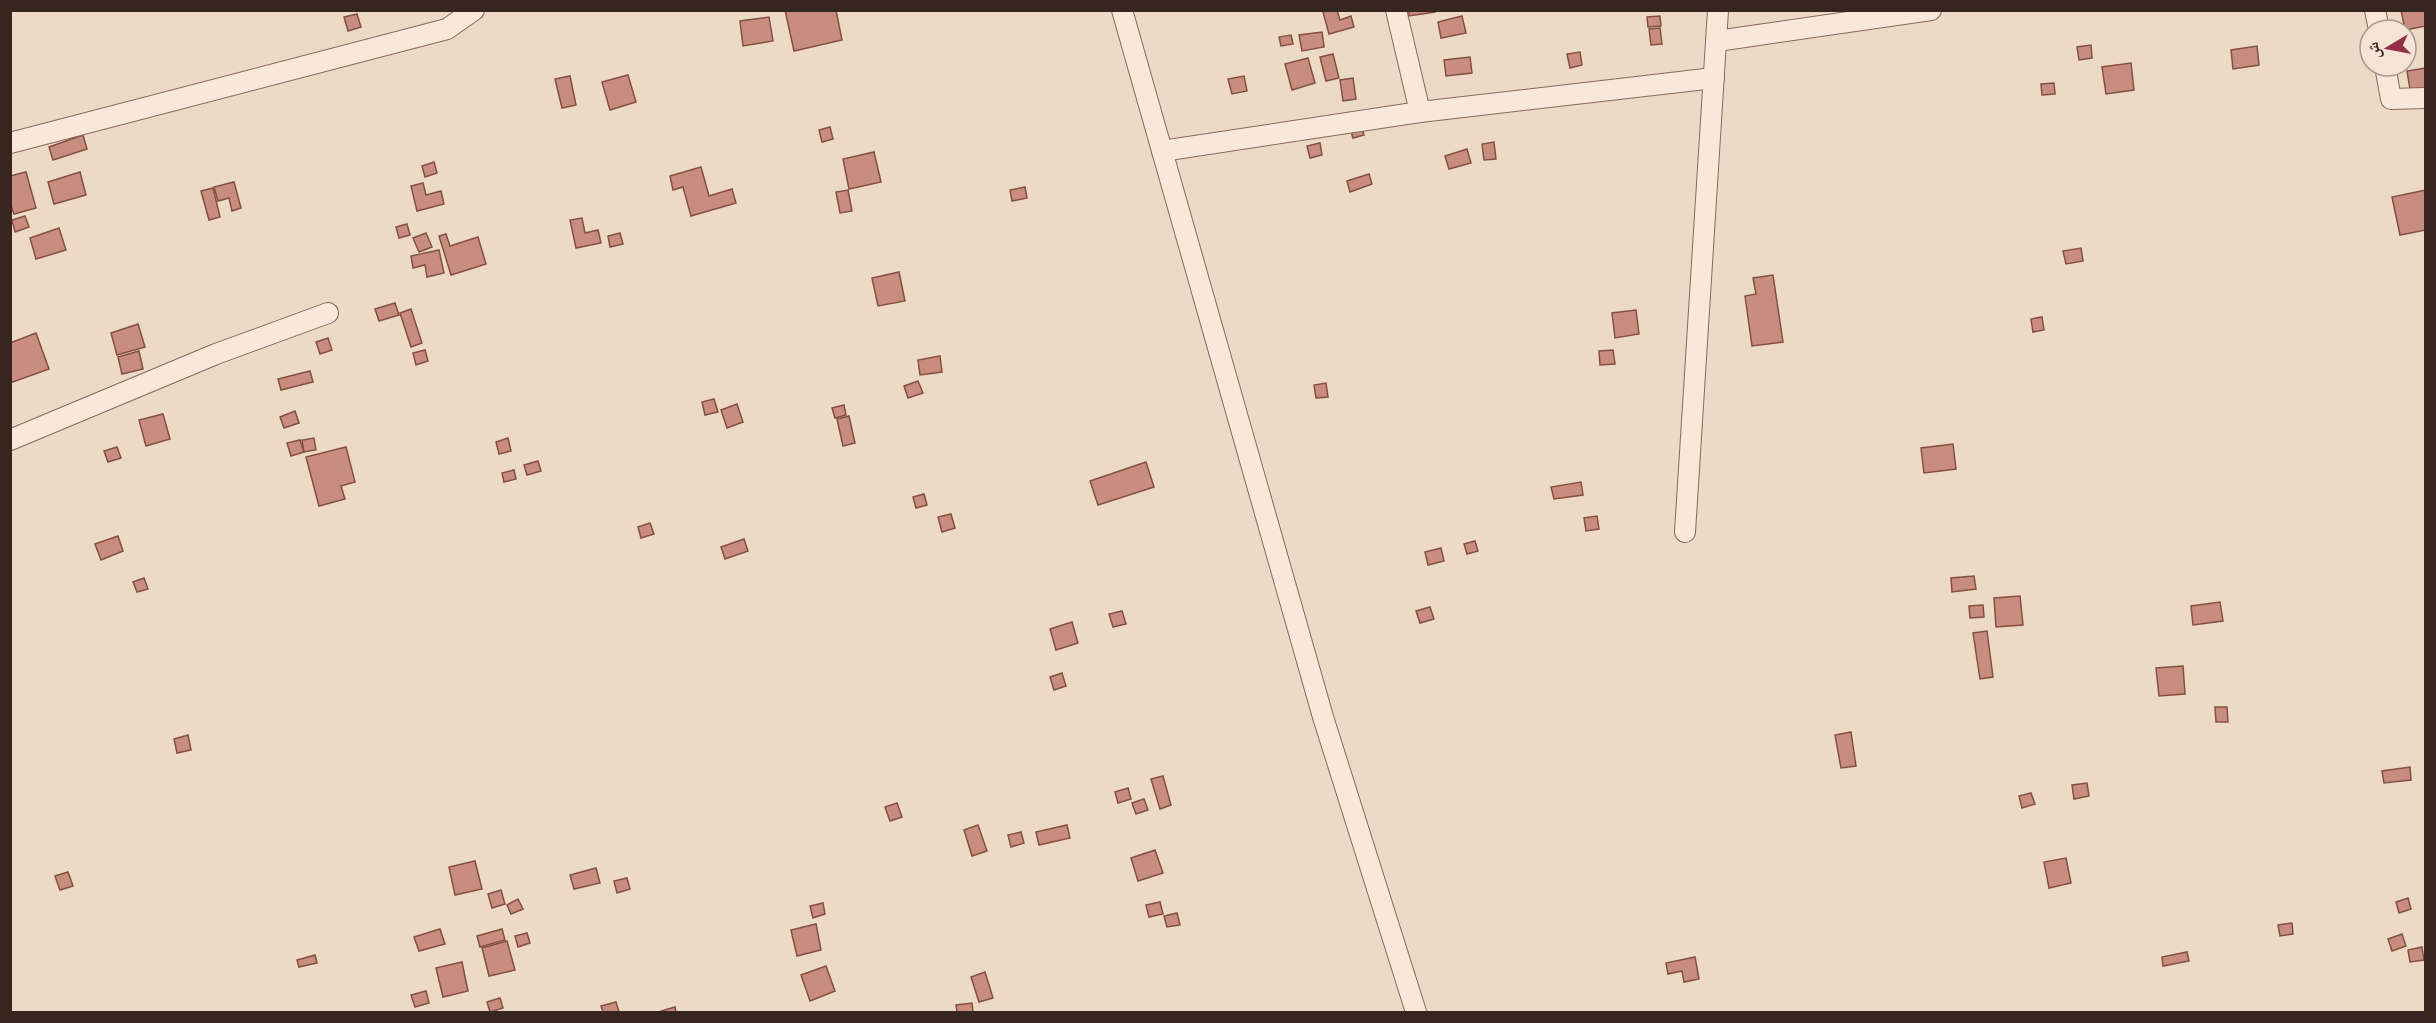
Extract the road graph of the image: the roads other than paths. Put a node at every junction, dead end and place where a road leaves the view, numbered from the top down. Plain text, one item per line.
1 (474, 10) edge
2 (1122, 10) edge
3 (1396, 10) edge
4 (1718, 10) edge
5 (1931, 10) edge
6 (1717, 41) junction
7 (1714, 78) junction
8 (2387, 78) edge
9 (2426, 98) edge
10 (1420, 112) junction
11 (10, 143) edge
12 (1162, 151) junction
13 (328, 313) dead end
14 (10, 441) edge
15 (1685, 532) dead end
16 (1416, 1012) edge

1 - 11 street
2 - 12 street
3 - 10 street
4 - 6 street
5 - 6 street
6 - 7 street
7 - 10 street
7 - 15 street
8 - 9 street
10 - 12 street
12 - 16 street
13 - 14 street

